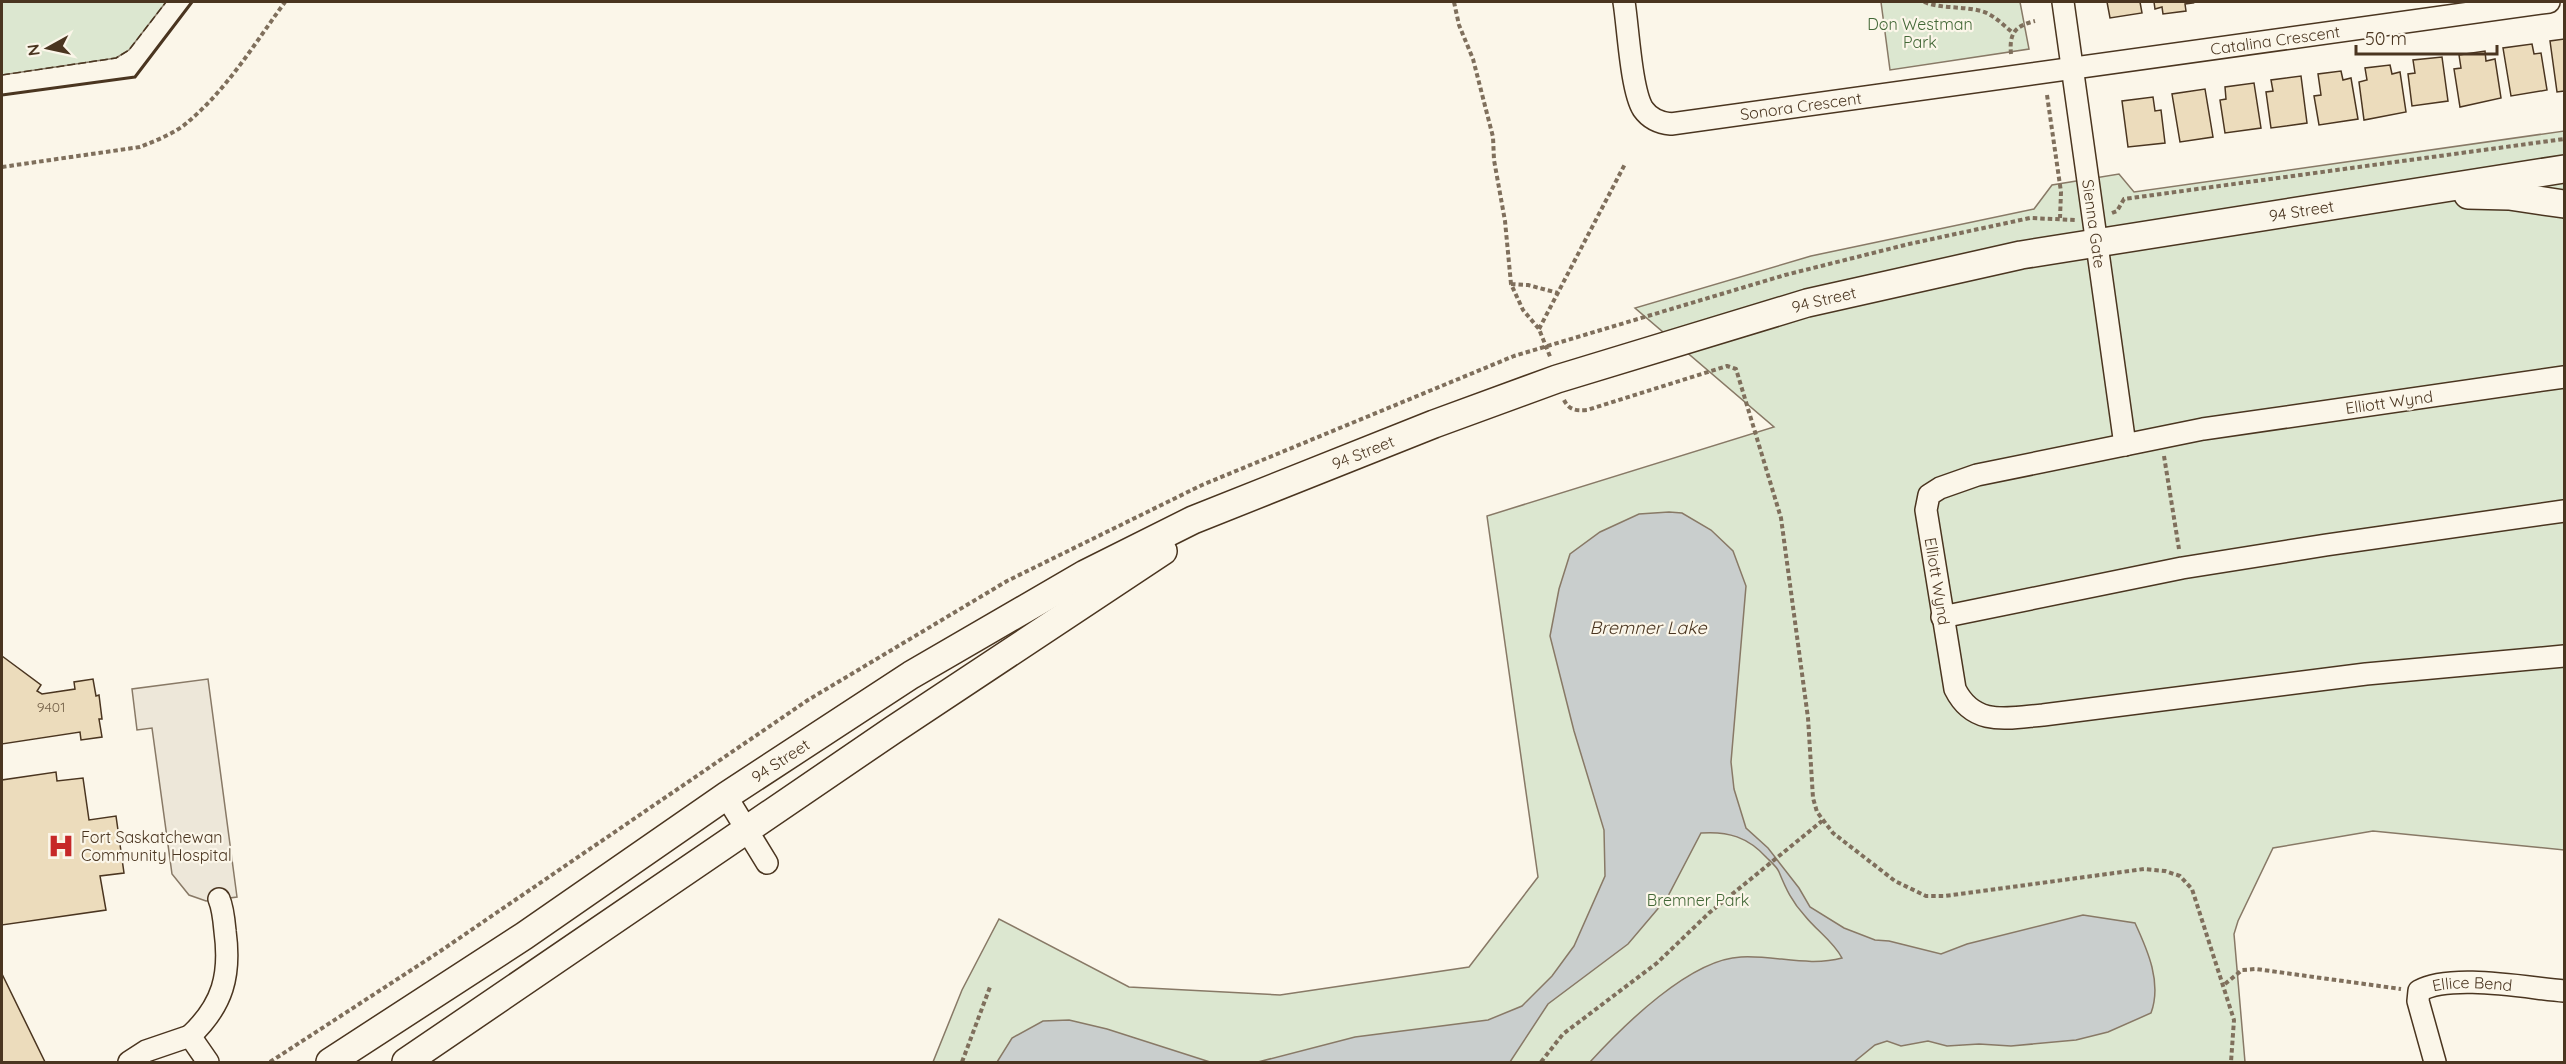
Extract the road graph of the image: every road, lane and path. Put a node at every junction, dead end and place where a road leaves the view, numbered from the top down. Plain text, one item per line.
1 (285, 2) edge
2 (1454, 2) edge
3 (1624, 2) edge
4 (1924, 2) edge
5 (2063, 2) edge
6 (2549, 2) edge
7 (2035, 21) dead end
8 (2012, 32) junction
9 (2011, 54) dead end
10 (2072, 67) junction
11 (2046, 95) dead end
12 (2565, 139) edge
13 (1625, 164) dead end
14 (2, 166) edge
15 (2565, 169) edge
16 (2419, 193) junction
17 (2565, 204) edge
18 (2060, 218) junction
19 (2095, 229) junction
20 (1510, 284) junction
21 (1558, 293) junction
22 (1539, 329) junction
23 (1548, 347) junction
24 (2565, 377) edge
25 (1557, 379) junction
26 (2161, 437) junction
27 (2125, 445) junction
28 (1252, 498) junction
29 (2565, 511) edge
30 (2182, 568) junction
31 (1942, 617) junction
32 (2565, 656) edge
33 (726, 796) junction
34 (1822, 821) junction
35 (746, 831) junction
36 (767, 863) dead end
37 (219, 899) dead end
38 (2225, 984) junction
39 (990, 987) dead end
40 (2419, 991) junction
41 (2565, 991) edge
42 (190, 1036) junction
43 (129, 1062) edge
44 (208, 1062) edge
45 (270, 1062) edge
46 (330, 1062) edge
47 (406, 1062) edge
48 (962, 1062) edge
49 (1541, 1062) edge
50 (2231, 1062) edge
51 (2435, 1062) edge

1 - 14 path
2 - 20 path
3 - 10 street, Sonora Crescent
4 - 8 path
5 - 10 street, Sienna Gate
6 - 10 street, Catalina Crescent
7 - 8 path
8 - 9 path
10 - 19 street, Sienna Gate
11 - 18 path
12 - 19 path
13 - 21 path
15 - 16 main road, 94 Street
16 - 17 main road, 94 Street
16 - 19 main road, 94 Street
18 - 19 path
18 - 23 path
19 - 25 main road, 94 Street
19 - 27 street, Sienna Gate
20 - 21 path
20 - 22 path
21 - 22 path
22 - 23 path
23 - 25 path
23 - 45 path
24 - 26 street, Elliott Wynd
25 - 28 main road, 94 Street
25 - 34 path
26 - 27 street, Elliott Wynd
26 - 30 path
27 - 31 street, Elliott Wynd
28 - 33 main road, 94 Street
28 - 35 main road, 94 Street
29 - 30 street
30 - 31 street
31 - 32 street, Elliott Wynd
33 - 35 street
33 - 46 main road, 94 Street
34 - 38 path
34 - 49 path
35 - 36 street
35 - 47 main road, 94 Street
37 - 42 street
38 - 40 path
38 - 50 path
39 - 48 path
40 - 41 street, Ellice Bend
40 - 51 street, Ellice Bend
42 - 43 street
42 - 44 street

